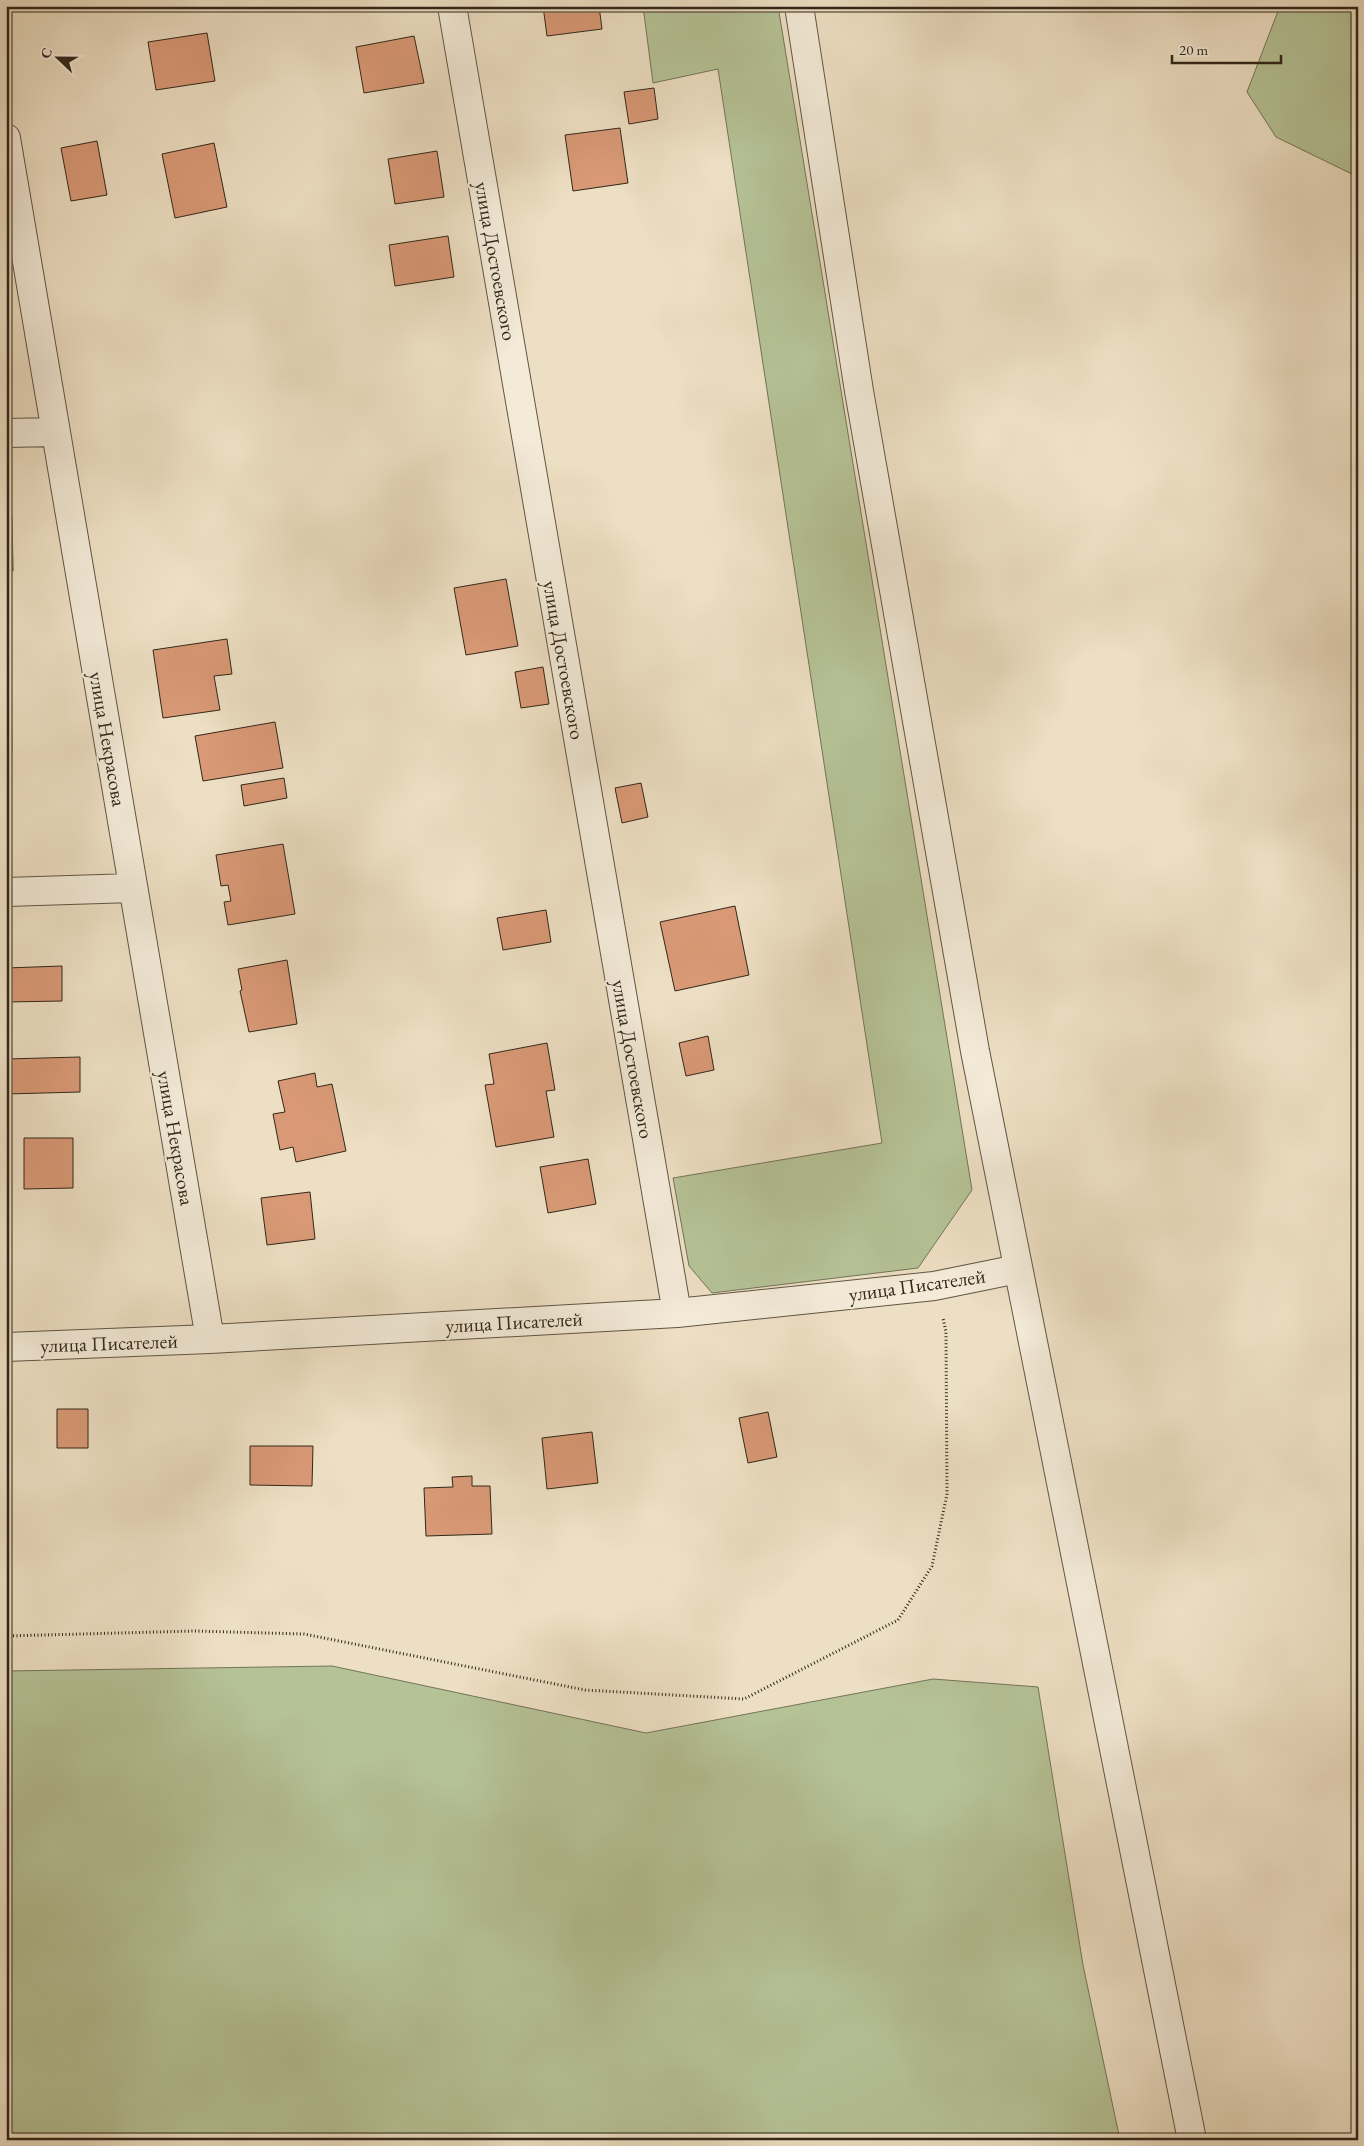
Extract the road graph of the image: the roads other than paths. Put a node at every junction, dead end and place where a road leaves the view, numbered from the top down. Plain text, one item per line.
1 (452, 6) edge
2 (799, 6) edge
3 (6, 138) edge
4 (56, 432) junction
5 (6, 433) edge
6 (133, 888) junction
7 (6, 892) edge
8 (1018, 1270) junction
9 (677, 1313) junction
10 (210, 1339) junction
11 (6, 1347) edge
12 (1192, 2140) edge

1 - 9 street, улица Достоевского
2 - 8 street
3 - 4 street, улица Некрасова
4 - 5 street
4 - 6 street, улица Некрасова
6 - 7 street
6 - 10 street, улица Некрасова
8 - 9 street, улица Писателей
8 - 12 street
9 - 10 street, улица Писателей
10 - 11 street, улица Писателей

